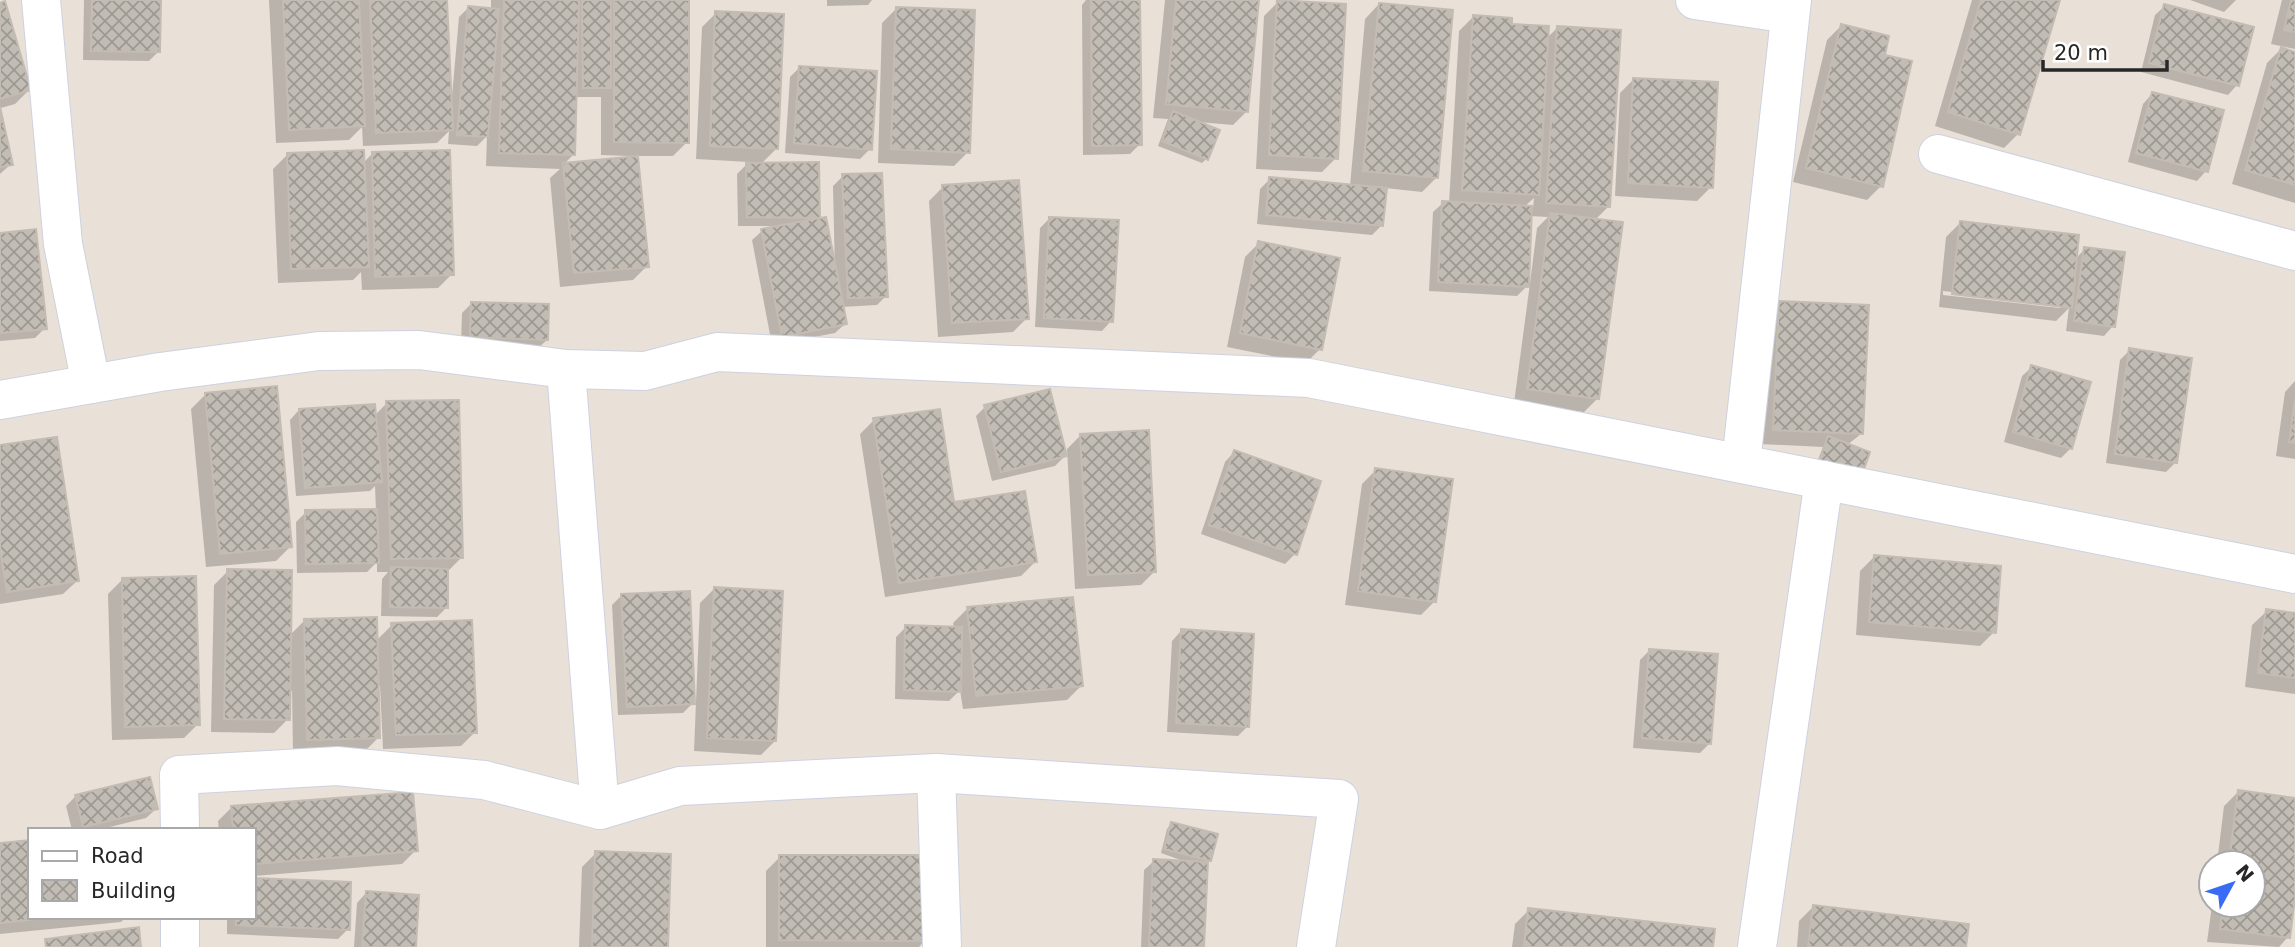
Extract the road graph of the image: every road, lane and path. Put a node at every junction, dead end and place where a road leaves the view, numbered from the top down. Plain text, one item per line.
1 (41, 0) edge
2 (1695, 0) edge
3 (1791, 7) edge
4 (1938, 155) dead end
5 (2295, 251) edge
6 (566, 369) junction
7 (91, 384) junction
8 (0, 400) edge
9 (1741, 463) junction
10 (1824, 480) junction
11 (2295, 574) edge
12 (936, 773) junction
13 (600, 810) junction
14 (180, 828) edge
15 (180, 919) edge
16 (180, 947) edge
17 (942, 947) edge
18 (1316, 947) edge
19 (1757, 947) edge

1 - 7 street
2 - 3 street
3 - 9 street
4 - 5 street
6 - 7 street
6 - 9 street
6 - 13 street
7 - 8 street
9 - 10 street
10 - 11 street
10 - 19 street
12 - 13 street
12 - 17 street
12 - 18 street
13 - 14 street
15 - 16 street

